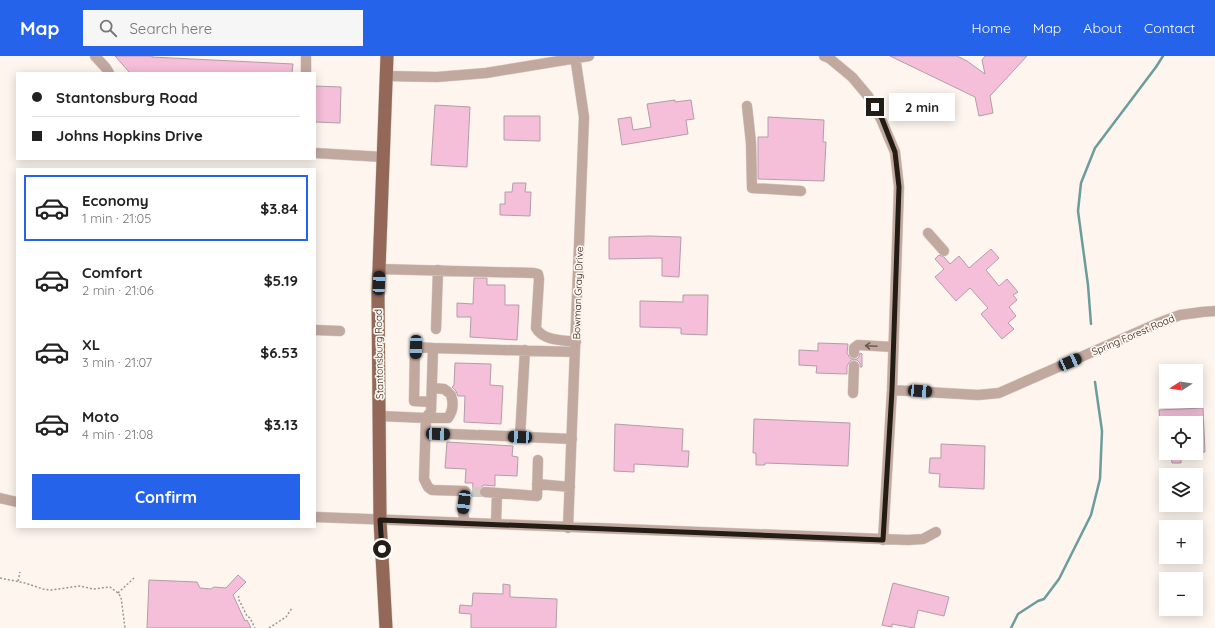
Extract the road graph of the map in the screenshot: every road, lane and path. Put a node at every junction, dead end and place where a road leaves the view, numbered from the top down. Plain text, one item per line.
1 (95, 56) edge
2 (306, 56) edge
3 (388, 56) edge
4 (589, 56) edge
5 (576, 57) edge
6 (828, 57) edge
7 (108, 72) edge
8 (306, 72) edge
9 (386, 76) junction
10 (747, 106) dead end
11 (316, 153) edge
12 (383, 157) junction
13 (801, 191) dead end
14 (928, 233) dead end
15 (944, 250) dead end
16 (379, 269) junction
17 (438, 270) junction
18 (1215, 311) edge
19 (436, 329) dead end
20 (316, 330) edge
21 (340, 331) dead end
22 (576, 347) junction
23 (893, 347) junction
24 (433, 348) junction
25 (525, 350) junction
26 (854, 353) dead end
27 (854, 366) dead end
28 (432, 388) junction
29 (892, 390) junction
30 (853, 393) dead end
31 (431, 402) junction
32 (379, 416) junction
33 (426, 418) junction
34 (426, 433) junction
35 (520, 437) junction
36 (572, 439) junction
37 (538, 460) dead end
38 (537, 484) junction
39 (570, 486) junction
40 (485, 492) tunnel mouth
41 (497, 493) junction
42 (0, 498) edge
43 (16, 502) edge
44 (316, 517) edge
45 (380, 520) junction
46 (465, 523) junction
47 (496, 524) junction
48 (568, 528) junction
49 (936, 532) dead end
50 (883, 540) junction
51 (20, 572) dead end
52 (0, 578) edge
53 (134, 578) dead end
54 (18, 581) junction
55 (118, 593) junction
56 (239, 596) dead end
57 (292, 608) dead end
58 (125, 628) edge
59 (255, 628) edge
60 (268, 628) edge
61 (386, 628) edge

1 - 7 street
2 - 8 street
3 - 9 main road, Stantonsburg Road
4 - 5 street
5 - 9 street
5 - 22 street, Bowman Gray Drive
6 - 23 street
9 - 12 main road, Stantonsburg Road
10 - 13 street
11 - 12 street
12 - 16 main road, Stantonsburg Road
14 - 15 street
16 - 17 street
16 - 32 main road, Stantonsburg Road
17 - 19 street
17 - 22 street
18 - 29 street, Spring Forest Road
20 - 21 street
22 - 25 street
22 - 36 street, Bowman Gray Drive
23 -> 26 street
23 - 29 street
24 - 25 street
24 - 28 street
24 - 31 street
25 - 35 street
27 - 30 street
28 - 31 street
28 - 33 street
29 - 50 street
31 - 33 street
32 - 33 street
32 - 45 main road, Stantonsburg Road
33 - 34 street
34 - 35 street
34 - 46 street
35 - 36 street
36 - 39 street, Bowman Gray Drive
37 - 38 street
38 - 39 street
38 - 41 street
39 - 48 street, Bowman Gray Drive
40 - 41 street
41 - 47 street
42 - 43 street
44 - 45 street
45 - 46 street
45 - 61 main road, Stantonsburg Road
46 - 47 street
47 - 48 street
48 - 50 street
49 - 50 street
51 - 54 path
52 - 54 path
53 - 55 path
54 - 55 path
55 - 58 path
56 - 59 path
57 - 60 path

